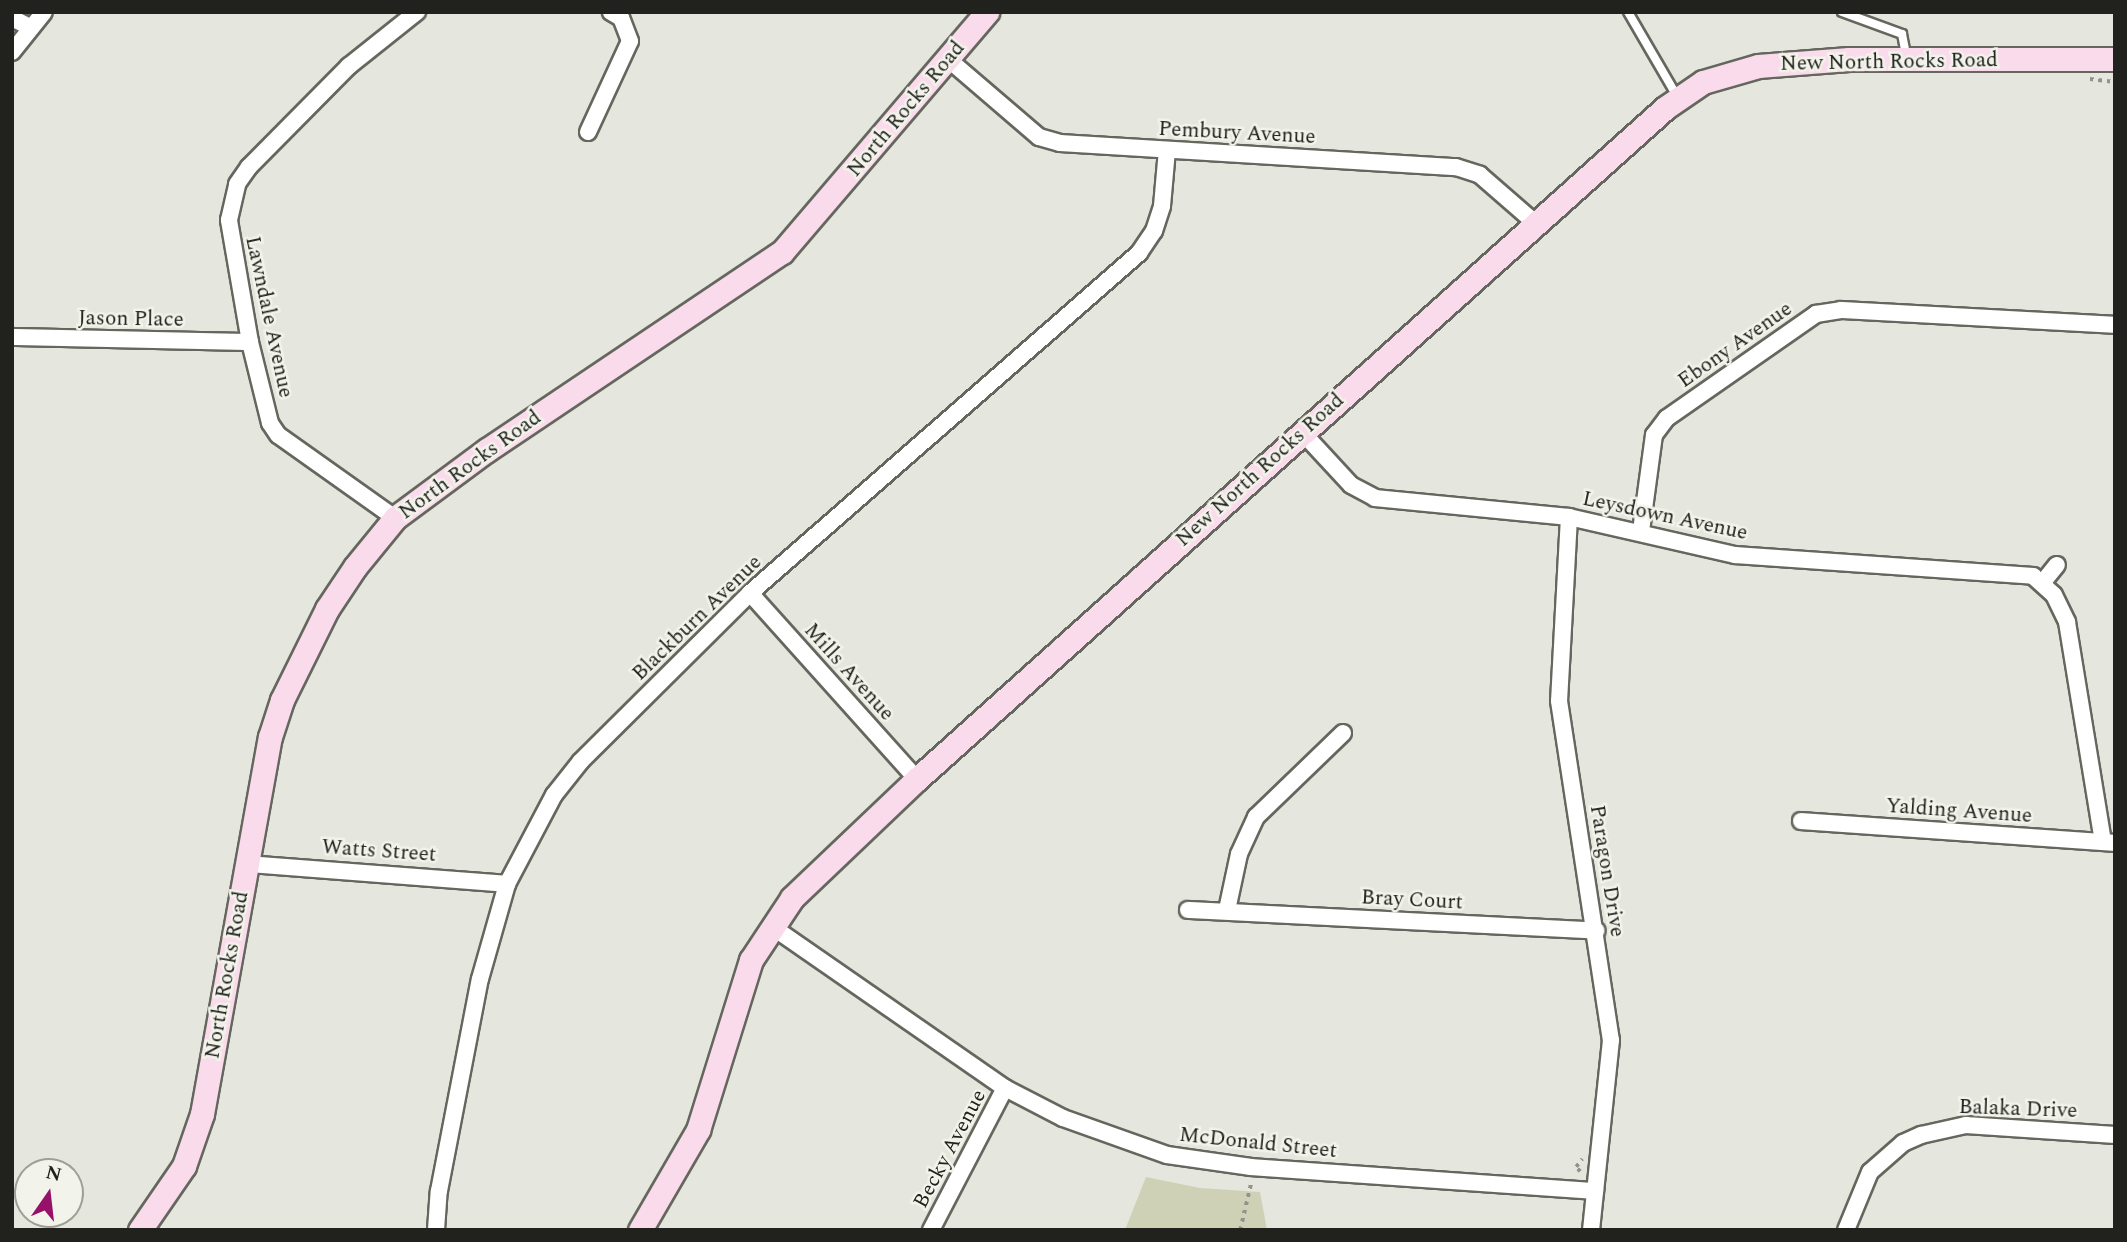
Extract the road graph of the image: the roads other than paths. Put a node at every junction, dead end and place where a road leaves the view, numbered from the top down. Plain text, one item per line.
1 (44, 12) edge
2 (417, 12) edge
3 (611, 12) edge
4 (987, 12) edge
5 (1628, 12) edge
6 (1842, 12) edge
7 (12, 18) edge
8 (30, 27) junction
9 (12, 52) edge
10 (948, 59) junction
11 (1907, 59) junction
12 (2115, 59) edge
13 (1678, 98) junction
14 (588, 132) dead end
15 (1167, 150) junction
16 (1534, 222) junction
17 (2115, 325) edge
18 (12, 337) edge
19 (250, 342) junction
20 (1303, 432) junction
21 (1569, 517) junction
22 (396, 518) junction
23 (1641, 531) junction
24 (2057, 565) dead end
25 (2043, 582) junction
26 (750, 593) junction
27 (1343, 733) dead end
28 (917, 779) junction
29 (1801, 821) dead end
30 (2109, 842) edge
31 (248, 864) junction
32 (507, 884) junction
33 (1188, 910) dead end
34 (1227, 910) junction
35 (771, 926) junction
36 (1595, 931) junction
37 (1005, 1088) junction
38 (2115, 1135) edge
39 (1587, 1190) junction
40 (140, 1230) edge
41 (436, 1230) edge
42 (640, 1230) edge
43 (931, 1230) edge
44 (1591, 1230) edge
45 (1846, 1230) edge

1 - 8 street
2 - 19 street, Lawndale Avenue
3 - 14 street
4 - 10 street, North Rocks Road
5 - 13 lane
6 - 11 lane
7 - 8 street
8 - 9 street
10 - 15 street, Pembury Avenue
10 - 22 street, North Rocks Road
11 - 12 street, New North Rocks Road
11 - 13 street, New North Rocks Road
13 - 16 street, New North Rocks Road
15 - 16 street, Pembury Avenue
15 - 26 street, Blackburn Avenue
16 - 20 street, New North Rocks Road
17 - 23 street, Ebony Avenue
18 - 19 street, Jason Place
19 - 22 street, Lawndale Avenue
20 - 21 street, Leysdown Avenue
20 - 28 street, New North Rocks Road
21 - 23 street, Leysdown Avenue
21 - 36 street, Paragon Drive
22 - 31 street, North Rocks Road
23 - 25 street, Leysdown Avenue
24 - 25 street
25 - 30 street
26 - 28 street, Mills Avenue
26 - 32 street, Blackburn Avenue
27 - 34 street
28 - 35 street, New North Rocks Road
29 - 30 street, Yalding Avenue
31 - 32 street, Watts Street
31 - 40 street, North Rocks Road
32 - 41 street, Blackburn Avenue
33 - 34 street, Bray Court
34 - 36 street, Bray Court
35 - 37 street, McDonald Street
35 - 42 street, New North Rocks Road
36 - 39 street, Paragon Drive
37 - 39 street, McDonald Street
37 - 43 street, Becky Avenue
38 - 45 street, Balaka Drive
39 - 44 street, Paragon Drive

